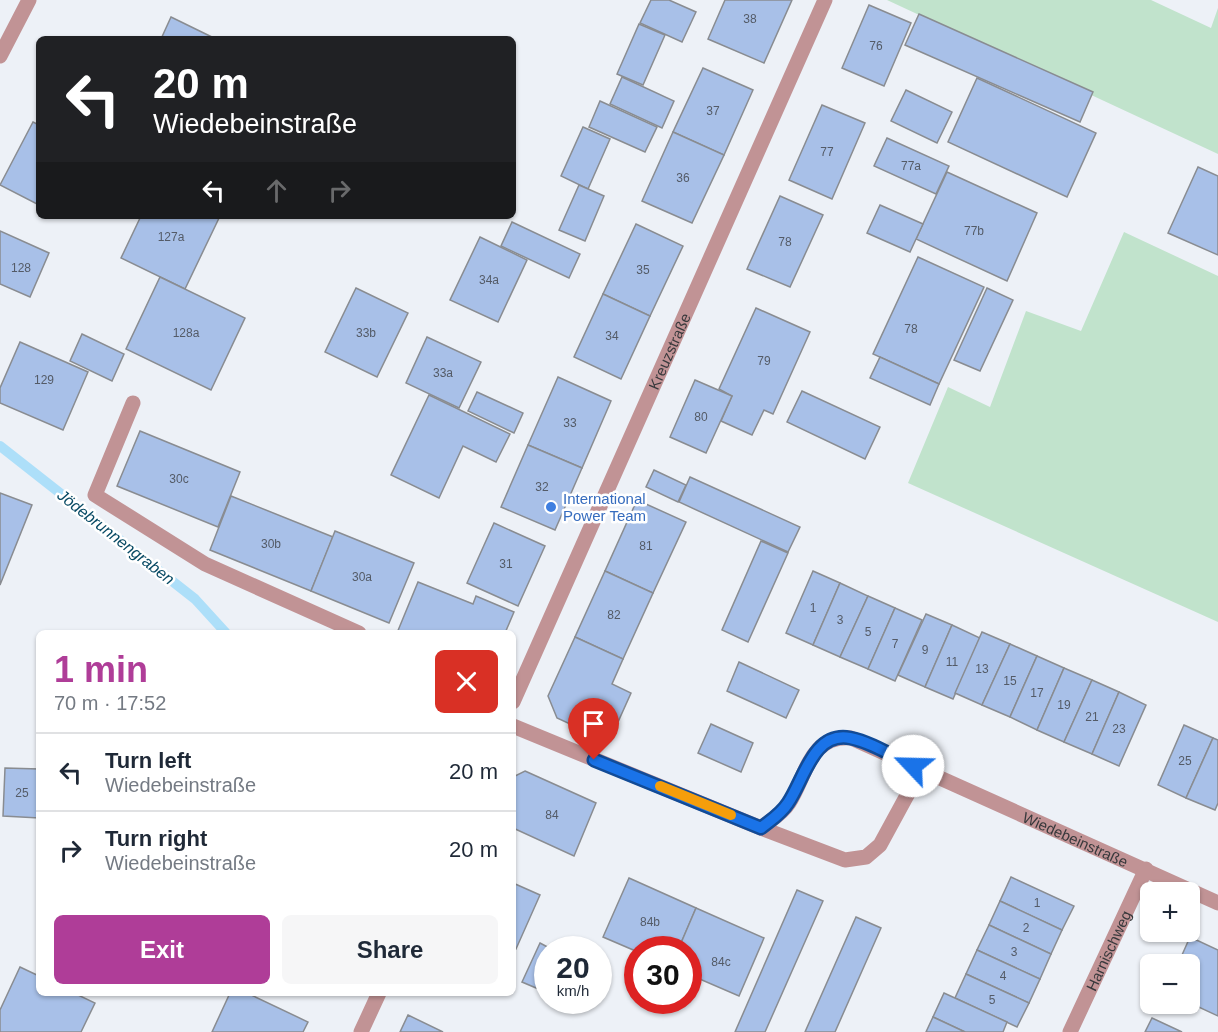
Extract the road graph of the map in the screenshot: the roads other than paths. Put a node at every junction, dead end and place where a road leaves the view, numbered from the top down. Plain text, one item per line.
1 (29, 0) edge
2 (825, 0) edge
3 (0, 56) edge
4 (133, 403) dead end
5 (352, 630) edge
6 (516, 695) edge
7 (516, 727) edge
8 (934, 775) junction
9 (761, 828) junction
10 (1146, 869) junction
11 (1218, 903) edge
12 (378, 996) edge
13 (362, 1032) edge
14 (1070, 1032) edge

1 - 3 street
2 - 6 street, Kreuzstraße
4 - 5 street
7 - 9 street
8 - 9 street
8 - 9 street, Wiedebeinstraße
8 - 10 street, Wiedebeinstraße
10 - 11 street, Wiedebeinstraße
10 - 14 street, Harnischweg
12 - 13 street

